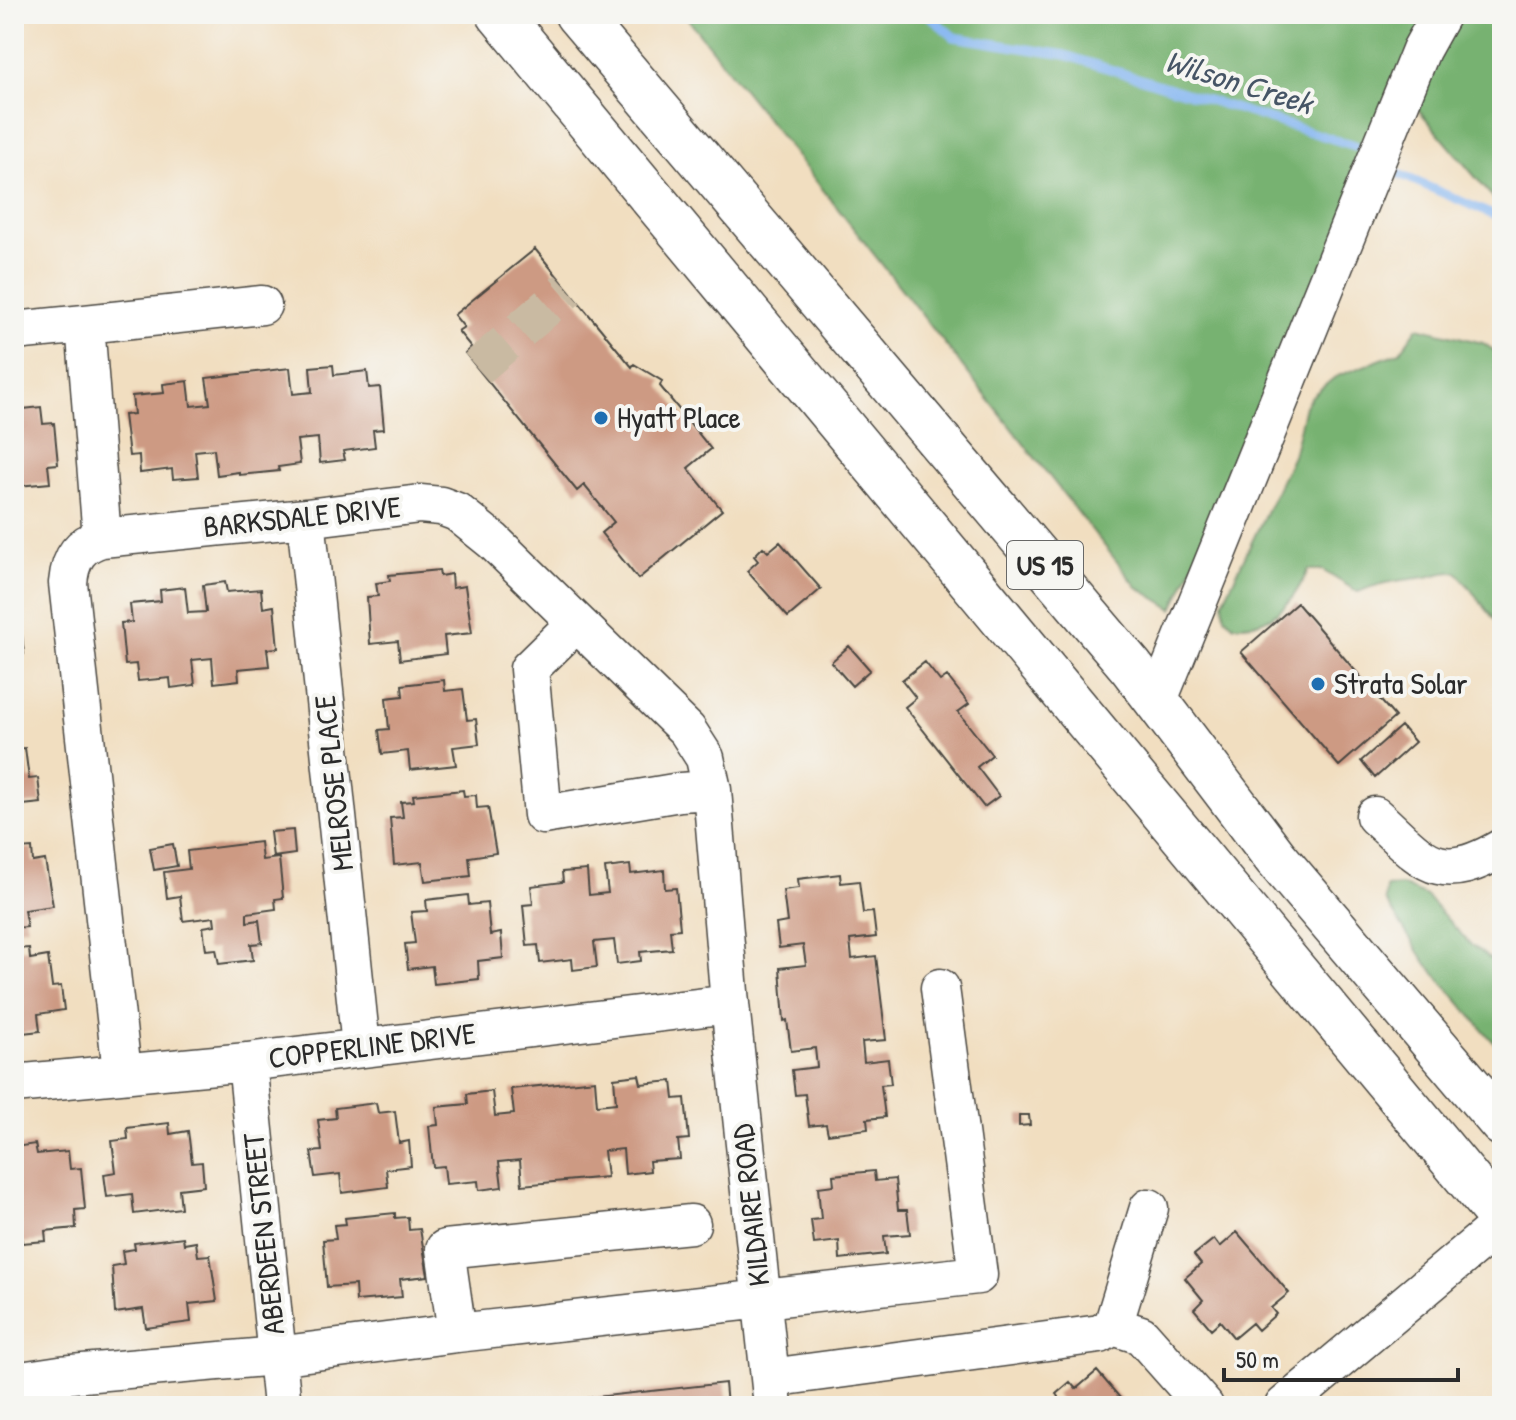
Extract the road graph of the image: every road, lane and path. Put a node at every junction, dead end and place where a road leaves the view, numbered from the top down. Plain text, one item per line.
1 (499, 14) edge
2 (577, 14) edge
3 (1441, 14) edge
4 (262, 305) dead end
5 (85, 324) junction
6 (14, 331) edge
7 (306, 518) junction
8 (102, 538) junction
9 (576, 623) junction
10 (1158, 700) junction
11 (712, 790) junction
12 (1375, 816) dead end
13 (1502, 848) edge
14 (940, 988) dead end
15 (730, 1004) junction
16 (361, 1047) junction
17 (247, 1062) junction
18 (122, 1072) junction
19 (14, 1084) edge
20 (1502, 1124) edge
21 (1149, 1208) dead end
22 (1502, 1222) edge
23 (691, 1224) dead end
24 (761, 1300) junction
25 (1113, 1326) junction
26 (457, 1333) junction
27 (276, 1356) junction
28 (14, 1382) edge
29 (771, 1392) edge
30 (282, 1406) edge
31 (1204, 1406) edge
32 (1284, 1406) edge

1 - 22 highway, US 15
2 - 10 highway, US 15
3 - 10 street
4 - 5 street
5 - 6 street
5 - 8 street
7 - 8 street, BARKSDALE DRIVE
7 - 9 street, BARKSDALE DRIVE
7 - 16 street, MELROSE PLACE
8 - 18 street
9 - 11 street, BARKSDALE DRIVE
9 - 11 street
10 - 20 highway, US 15
11 - 15 street, BARKSDALE DRIVE
12 - 13 street
14 - 24 street
15 - 16 street, COPPERLINE DRIVE
15 - 24 street, KILDAIRE ROAD
16 - 17 street, COPPERLINE DRIVE
17 - 18 street, COPPERLINE DRIVE
17 - 27 street, ABERDEEN STREET
18 - 19 street, COPPERLINE DRIVE
21 - 25 street
22 - 32 street
23 - 26 street
24 - 26 street
24 - 29 street, KILDAIRE ROAD
25 - 29 street
25 - 31 street
26 - 27 street
27 - 28 street
27 - 30 street, ABERDEEN STREET

